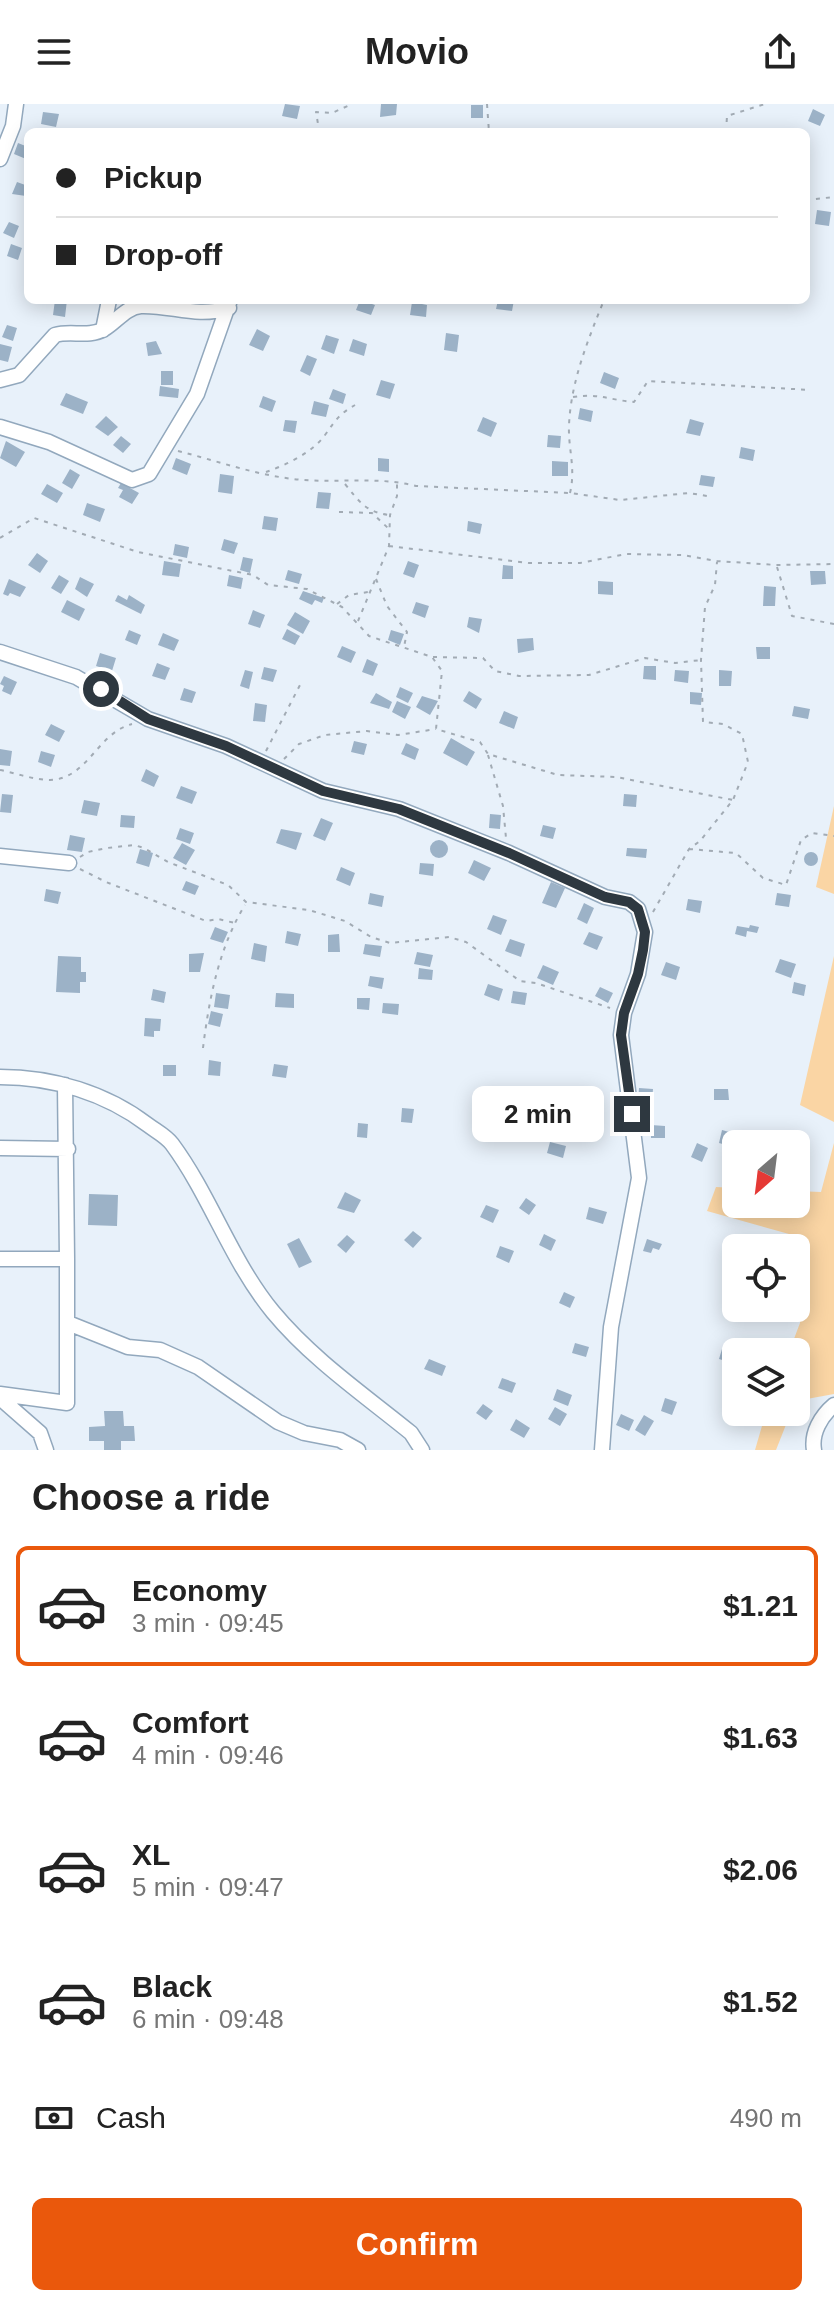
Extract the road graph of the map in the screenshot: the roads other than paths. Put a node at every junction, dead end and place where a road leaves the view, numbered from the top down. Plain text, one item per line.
1 (16, 104) edge
2 (0, 159) edge
3 (108, 304) edge
4 (230, 304) edge
5 (103, 330) junction
6 (0, 380) edge
7 (0, 427) edge
8 (0, 652) edge
9 (0, 856) edge
10 (69, 863) road end
11 (0, 1077) edge
12 (65, 1085) junction
13 (0, 1148) edge
14 (68, 1149) junction
15 (0, 1259) edge
16 (67, 1259) junction
17 (68, 1323) junction
18 (0, 1396) edge
19 (834, 1405) edge
20 (46, 1449) edge
21 (29, 1450) edge
22 (358, 1450) edge
23 (422, 1450) edge
24 (602, 1450) edge
25 (814, 1450) edge

1 - 2 street
3 - 5 street
4 - 5 street
4 - 7 street
5 - 6 street
8 - 24 street
9 - 10 street
11 - 12 street
12 - 14 street
12 - 23 street
13 - 14 street
14 - 16 street
15 - 16 street
16 - 17 street
17 - 18 street
17 - 22 street
18 - 20 street
19 - 25 street
20 - 21 street

